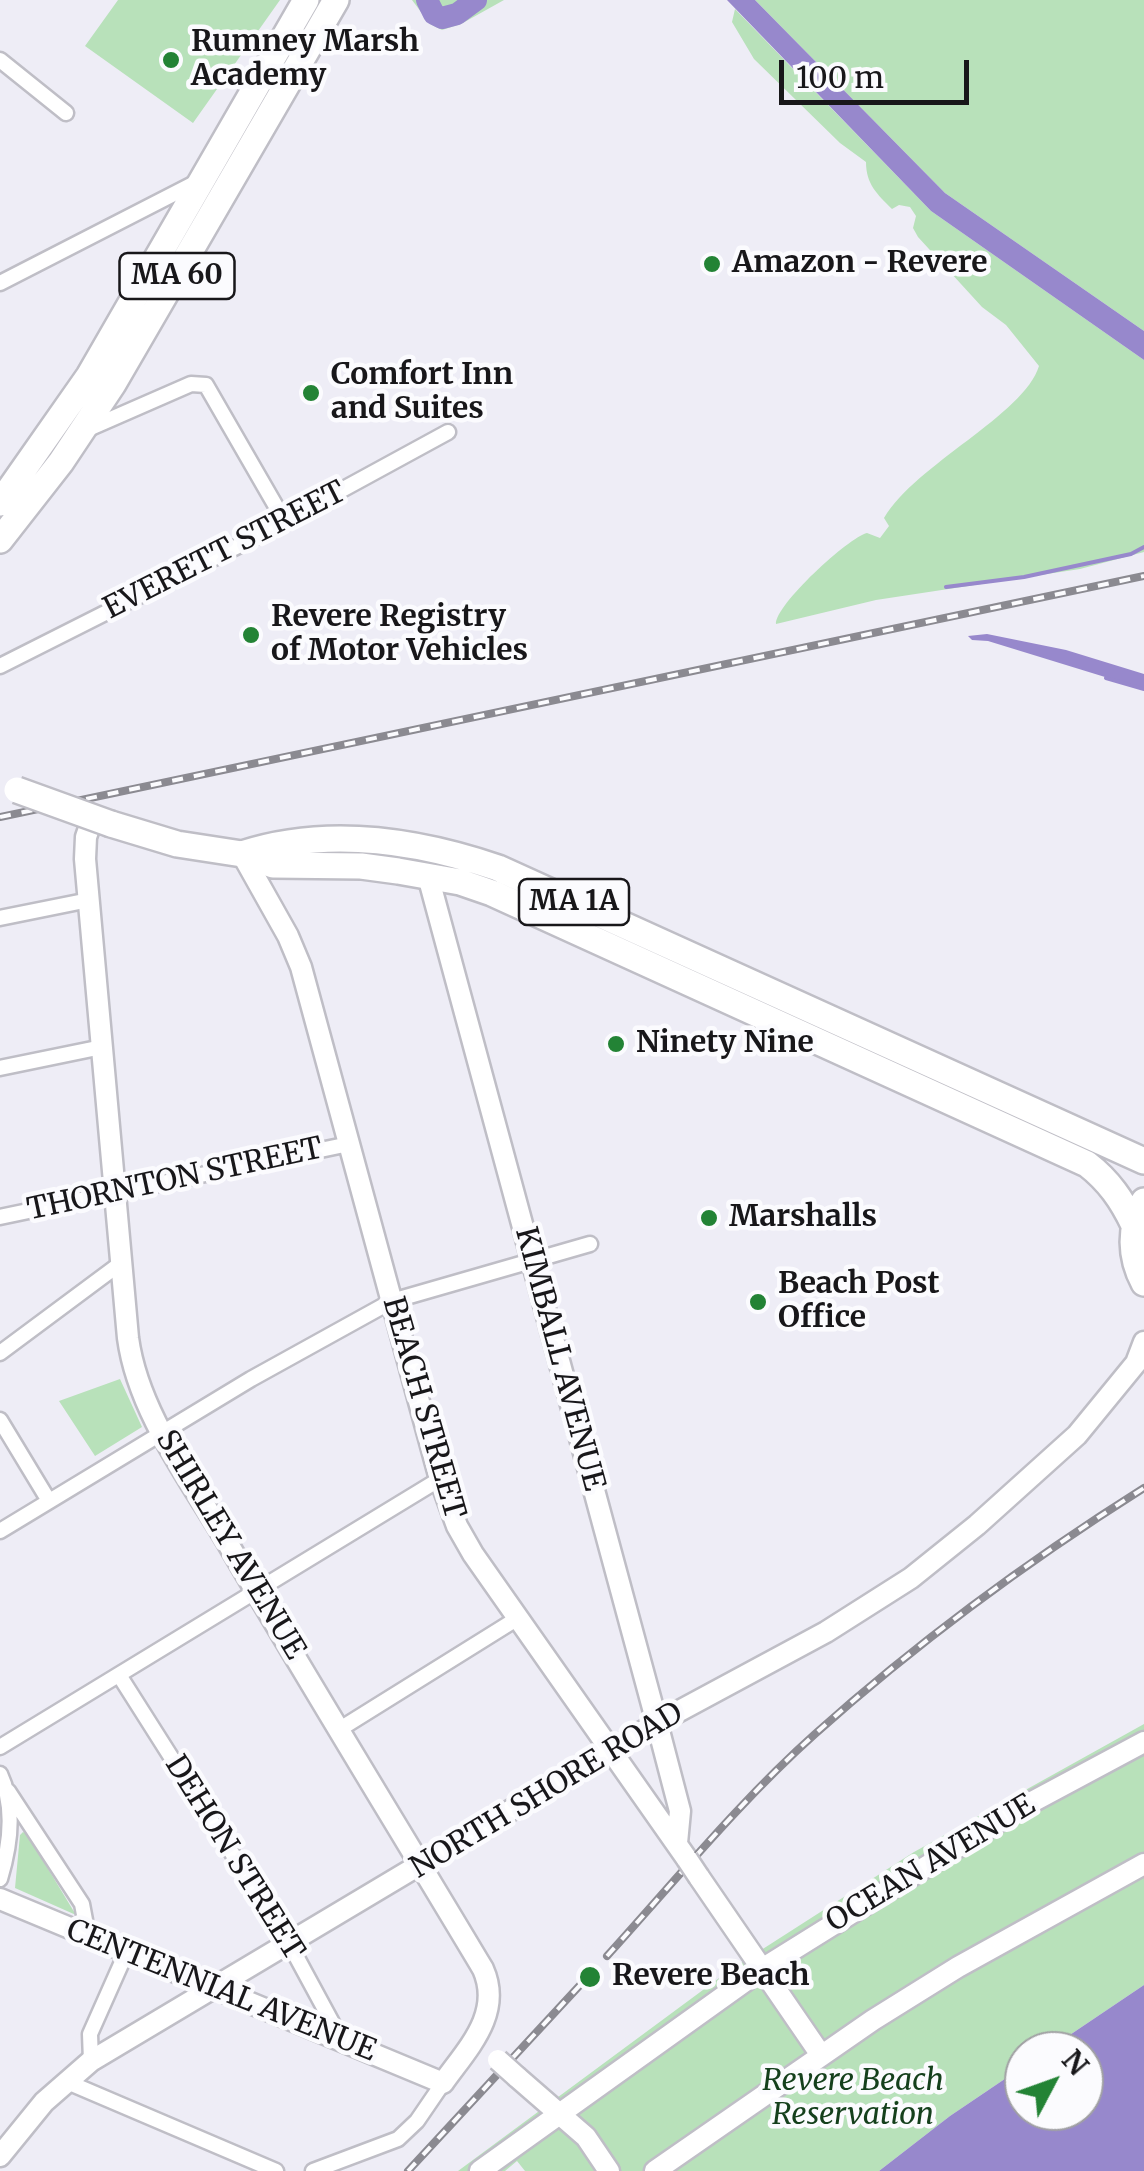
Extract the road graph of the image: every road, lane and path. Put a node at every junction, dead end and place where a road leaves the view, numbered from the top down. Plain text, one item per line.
1 (306, 0) edge
2 (336, 0) edge
3 (3, 66) edge
4 (66, 113) dead end
5 (204, 176) junction
6 (0, 283) edge
7 (83, 431) junction
8 (448, 432) dead end
9 (0, 504) edge
10 (285, 522) junction
11 (0, 540) edge
12 (0, 666) edge
13 (6, 785) edge
14 (98, 823) junction
15 (242, 854) junction
16 (428, 876) junction
17 (89, 900) junction
18 (0, 918) edge
19 (102, 1047) junction
20 (0, 1068) edge
21 (349, 1144) junction
22 (1144, 1162) edge
23 (115, 1194) junction
24 (1139, 1213) edge
25 (0, 1217) edge
26 (590, 1244) dead end
27 (532, 1260) junction
28 (121, 1264) junction
29 (1144, 1283) edge
30 (392, 1302) junction
31 (1144, 1342) edge
32 (0, 1353) edge
33 (1144, 1376) edge
34 (0, 1420) edge
35 (1091, 1420) junction
36 (163, 1432) junction
37 (440, 1479) junction
38 (49, 1501) junction
39 (0, 1531) edge
40 (256, 1591) junction
41 (518, 1618) junction
42 (119, 1675) junction
43 (658, 1724) junction
44 (340, 1729) junction
45 (1144, 1742) edge
46 (0, 1748) edge
47 (611, 1752) junction
48 (0, 1774) edge
49 (8, 1791) junction
50 (687, 1859) junction
51 (1144, 1864) edge
52 (421, 1865) junction
53 (0, 1879) edge
54 (0, 1898) edge
55 (82, 1935) junction
56 (289, 1943) junction
57 (126, 1953) junction
58 (762, 1969) junction
59 (214, 1988) junction
60 (476, 2042) junction
61 (344, 2044) junction
62 (822, 2054) junction
63 (92, 2061) junction
64 (65, 2081) junction
65 (443, 2083) junction
66 (558, 2114) junction
67 (0, 2156) edge
68 (276, 2171) edge
69 (313, 2171) edge
70 (480, 2171) edge
71 (609, 2171) edge
72 (655, 2171) edge

1 - 5 highway, MA 60
2 - 7 highway, MA 60
3 - 4 street
5 - 6 street
5 - 9 highway, MA 60
7 - 10 street
7 - 11 highway, MA 60
8 - 10 street, EVERETT STREET
10 - 12 street, EVERETT STREET
13 - 14 highway, MA 1A, bridge
14 - 15 highway, MA 1A
14 - 17 main road, SHIRLEY AVENUE
15 - 16 highway, MA 1A
15 - 21 main road, BEACH STREET
15 - 22 highway, MA 1A
16 - 24 highway, MA 1A
16 - 27 main road, KIMBALL AVENUE
17 - 18 street
17 - 19 main road, SHIRLEY AVENUE
19 - 20 street
19 - 23 main road, SHIRLEY AVENUE
21 - 23 street, THORNTON STREET
21 - 30 main road, BEACH STREET
23 - 25 street, THORNTON STREET
23 - 28 main road, SHIRLEY AVENUE
24 - 29 highway, MA 1A
26 - 27 street
27 - 30 street
27 - 43 main road, KIMBALL AVENUE
28 - 32 street
28 - 36 main road, SHIRLEY AVENUE
30 - 36 street
30 - 37 main road, BEACH STREET
31 - 35 main road, NORTH SHORE ROAD
33 - 35 main road, NORTH SHORE ROAD
34 - 38 street
35 - 43 main road, NORTH SHORE ROAD
36 - 38 street
36 - 40 main road, SHIRLEY AVENUE
37 - 40 street
37 - 41 main road, BEACH STREET
38 - 39 street
40 - 42 street
40 - 44 main road, SHIRLEY AVENUE
41 - 44 street
41 - 47 main road, BEACH STREET
42 - 46 street
42 - 56 street, DEHON STREET
43 - 47 main road, NORTH SHORE ROAD
43 - 50 main road, KIMBALL AVENUE
44 - 52 main road, SHIRLEY AVENUE
45 - 58 main road, OCEAN AVENUE
47 - 50 main road, BEACH STREET
47 - 52 main road, NORTH SHORE ROAD
48 - 49 street
49 - 53 street
49 - 55 street
50 - 58 main road, BEACH STREET
51 - 62 main road
52 - 56 main road, NORTH SHORE ROAD
52 - 60 main road, SHIRLEY AVENUE
54 - 55 main road, CENTENNIAL AVENUE
55 - 57 main road, CENTENNIAL AVENUE
56 - 59 main road, NORTH SHORE ROAD
56 - 61 street, DEHON STREET
57 - 59 main road, CENTENNIAL AVENUE
57 - 63 street
58 - 62 main road, BEACH STREET
58 - 66 main road, OCEAN AVENUE
59 - 61 main road, CENTENNIAL AVENUE
59 - 63 main road, NORTH SHORE ROAD
60 - 65 main road
60 - 66 main road, bridge
61 - 65 main road, CENTENNIAL AVENUE
62 - 72 main road
63 - 64 main road, NORTH SHORE ROAD
64 - 67 main road, NORTH SHORE ROAD
64 - 68 street
65 - 69 street
66 - 70 main road, OCEAN AVENUE
66 - 71 main road

